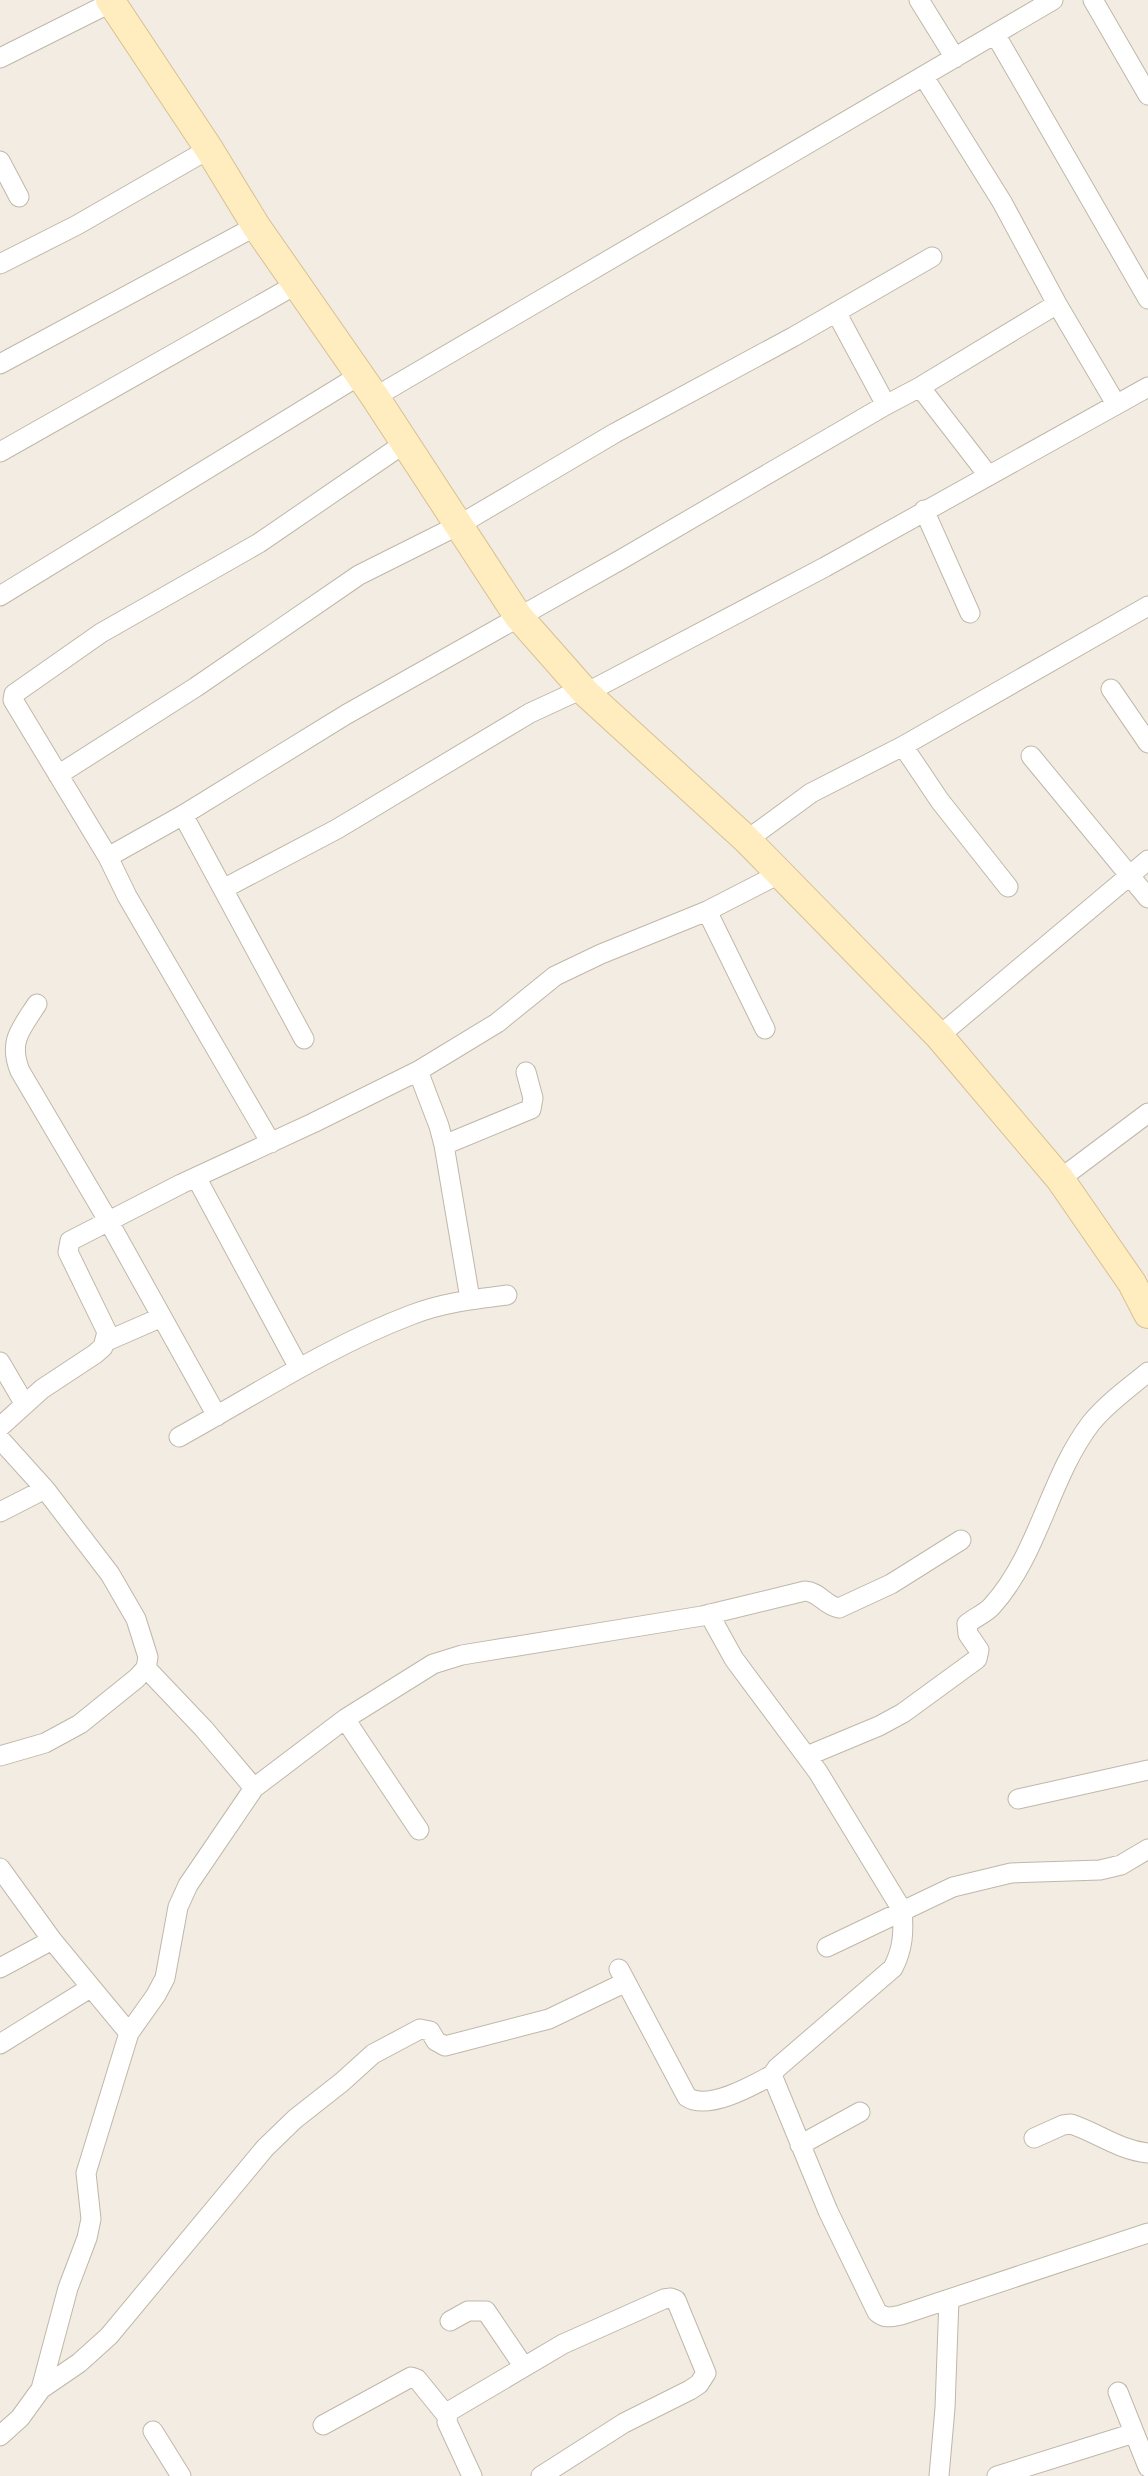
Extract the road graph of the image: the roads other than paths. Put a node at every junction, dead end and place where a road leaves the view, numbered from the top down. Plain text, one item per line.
1 (919, 0) edge
2 (1053, 0) edge
3 (1093, 0) edge
4 (111, 1) edge
5 (995, 34) junction
6 (0, 58) edge
7 (955, 58) junction
8 (924, 77) junction
9 (1148, 95) edge
10 (209, 149) junction
11 (0, 161) edge
12 (19, 197) dead end
13 (256, 226) junction
14 (932, 257) dead end
15 (0, 264) edge
16 (297, 284) junction
17 (1148, 299) edge
18 (1057, 304) junction
19 (836, 312) junction
20 (0, 364) edge
21 (368, 386) junction
22 (1148, 387) edge
23 (920, 388) junction
24 (1116, 404) junction
25 (886, 405) junction
26 (405, 444) junction
27 (0, 452) edge
28 (988, 475) junction
29 (924, 510) junction
30 (459, 525) junction
31 (0, 596) edge
32 (1148, 606) edge
33 (970, 613) dead end
34 (518, 616) junction
35 (1111, 689) dead end
36 (584, 691) junction
37 (1148, 743) edge
38 (903, 746) junction
39 (1031, 756) dead end
40 (58, 775) junction
41 (183, 815) junction
42 (747, 840) junction
43 (108, 857) junction
44 (1148, 860) edge
45 (779, 874) junction
46 (1130, 874) junction
47 (1008, 887) dead end
48 (222, 888) junction
49 (1148, 898) edge
50 (707, 911) junction
51 (37, 1004) dead end
52 (765, 1029) dead end
53 (939, 1036) junction
54 (304, 1039) dead end
55 (418, 1071) junction
56 (526, 1072) dead end
57 (1148, 1113) edge
58 (270, 1143) junction
59 (444, 1145) junction
60 (196, 1177) junction
61 (1060, 1179) junction
62 (109, 1222) junction
63 (508, 1295) dead end
64 (470, 1299) junction
65 (1148, 1314) edge
66 (162, 1317) junction
67 (106, 1341) junction
68 (0, 1362) edge
69 (299, 1368) junction
70 (1148, 1372) edge
71 (24, 1403) junction
72 (217, 1416) junction
73 (0, 1427) edge
74 (179, 1437) dead end
75 (0, 1439) edge
76 (45, 1489) junction
77 (0, 1512) edge
78 (961, 1540) dead end
79 (709, 1614) junction
80 (146, 1668) junction
81 (345, 1719) junction
82 (0, 1756) edge
83 (807, 1756) junction
84 (1148, 1770) edge
85 (254, 1788) junction
86 (1018, 1799) dead end
87 (419, 1830) dead end
88 (1148, 1850) edge
89 (0, 1868) edge
90 (902, 1910) junction
91 (52, 1940) junction
92 (827, 1947) dead end
93 (0, 1968) edge
94 (90, 1988) junction
95 (129, 2033) junction
96 (0, 2044) edge
97 (772, 2075) junction
98 (860, 2112) dead end
99 (1034, 2138) dead end
100 (800, 2145) junction
101 (1148, 2153) edge
102 (1148, 2232) edge
103 (949, 2299) junction
104 (450, 2321) dead end
105 (524, 2367) junction
106 (41, 2389) junction
107 (1118, 2392) dead end
108 (447, 2416) junction
109 (322, 2425) dead end
110 (153, 2431) dead end
111 (1134, 2433) junction
112 (0, 2436) edge
113 (1148, 2467) edge
114 (181, 2476) edge
115 (472, 2476) edge
116 (541, 2476) edge
117 (938, 2476) edge
118 (997, 2476) edge

1 - 7 street
2 - 5 street
3 - 9 street
4 - 6 street
4 - 10 street
5 - 7 street
5 - 17 street
7 - 8 street
8 - 18 street
8 - 21 street
10 - 13 street
10 - 15 street
11 - 12 street
13 - 16 street
13 - 20 street
14 - 19 street
16 - 21 street
16 - 27 street
18 - 23 street
18 - 24 street
19 - 25 street
19 - 30 street
21 - 26 street
21 - 31 street
22 - 24 street
23 - 25 street
23 - 28 street
24 - 28 street
25 - 34 street
26 - 30 street
26 - 40 street
28 - 29 street
29 - 33 street
29 - 36 street
30 - 34 street
30 - 40 street
32 - 38 street
34 - 36 street
34 - 41 street
35 - 37 street
36 - 42 street
36 - 48 street
38 - 42 street
38 - 47 street
39 - 46 street
40 - 43 street
41 - 43 street
41 - 48 street
42 - 45 street
43 - 58 street
44 - 46 street
45 - 50 street
45 - 53 street
46 - 49 street
46 - 53 street
48 - 54 street
50 - 52 street
50 - 55 street
51 - 62 street
53 - 61 street
55 - 58 street
55 - 59 street
56 - 59 street
57 - 61 street
58 - 60 street
59 - 64 street
60 - 62 street
60 - 69 street
61 - 65 street
62 - 66 street
62 - 67 street
63 - 64 street
64 - 69 street
66 - 67 street
66 - 72 street
67 - 71 street
68 - 71 street
69 - 72 street
70 - 83 street
71 - 73 street
72 - 74 street
75 - 76 street
76 - 77 street
76 - 80 street
78 - 79 street
79 - 81 street
79 - 83 street
80 - 82 street
80 - 85 street
81 - 85 street
81 - 87 street
83 - 90 street
84 - 86 street
85 - 95 street
88 - 90 street
89 - 91 street
90 - 92 street
90 - 97 street
91 - 93 street
91 - 94 street
94 - 95 street
94 - 96 street
95 - 106 street
97 - 100 street
97 - 106 street
98 - 100 street
99 - 101 street
100 - 103 street
102 - 103 street
103 - 117 street
104 - 105 street
105 - 108 street
105 - 116 street
106 - 112 street
107 - 111 street
108 - 109 street
108 - 115 street
110 - 114 street
111 - 113 street
111 - 118 street

